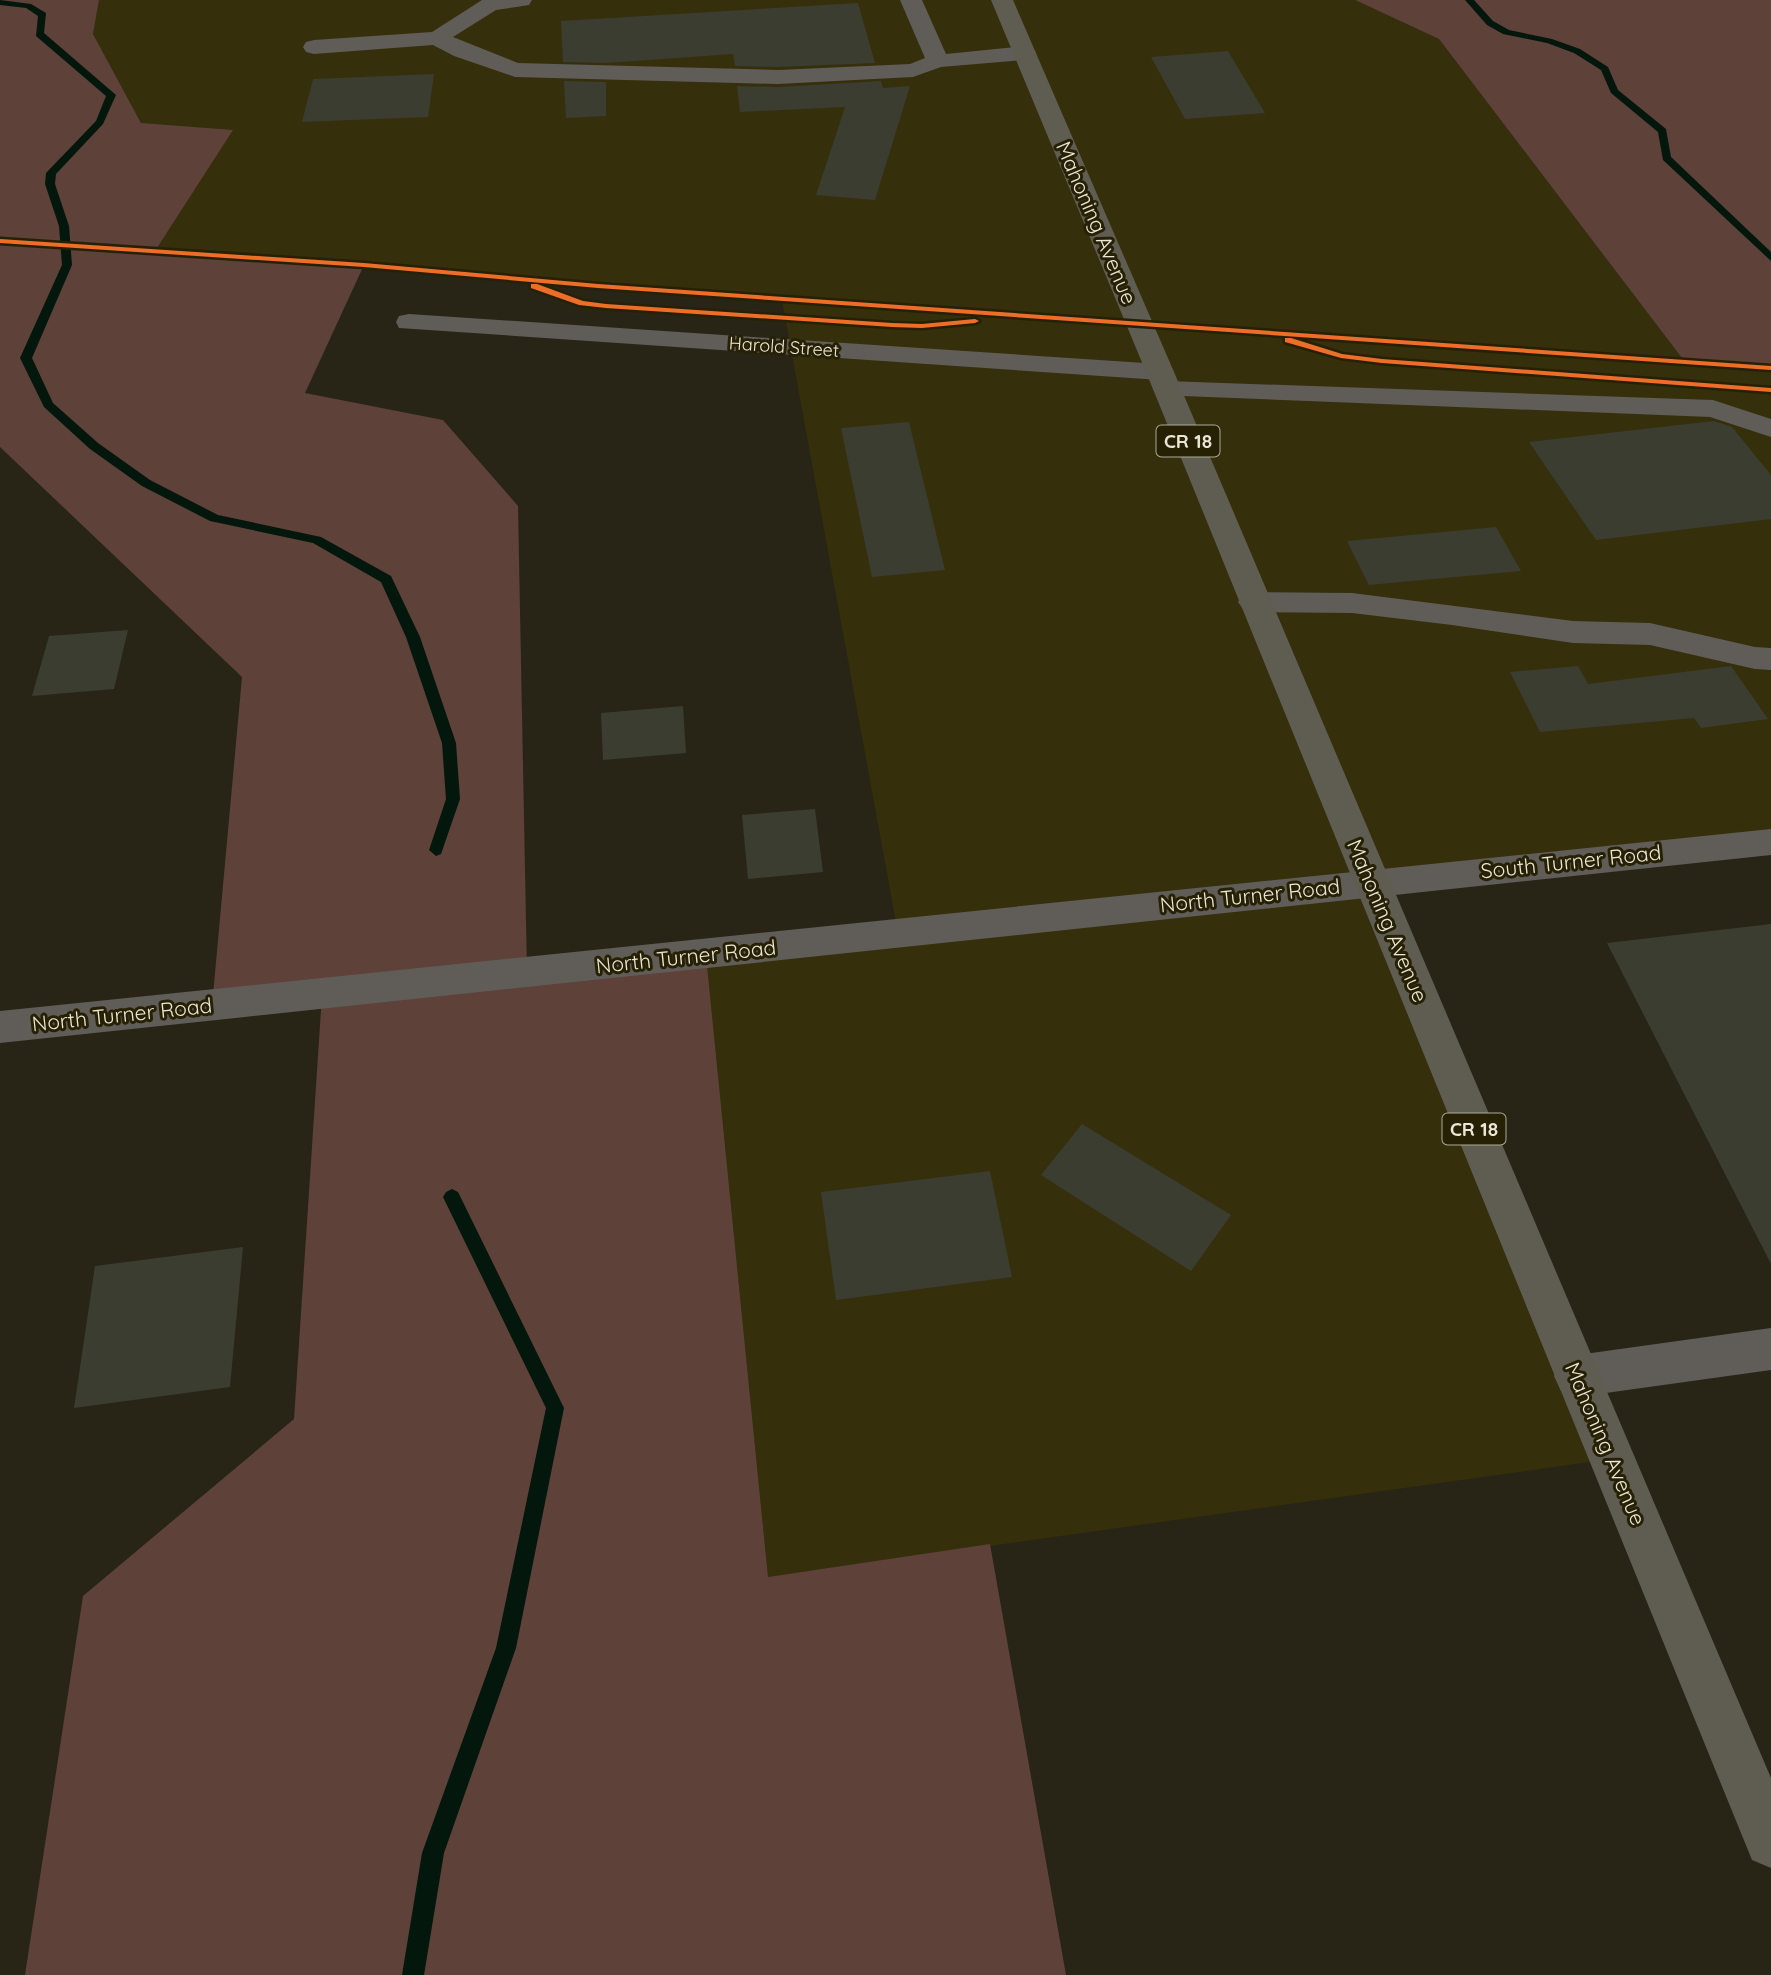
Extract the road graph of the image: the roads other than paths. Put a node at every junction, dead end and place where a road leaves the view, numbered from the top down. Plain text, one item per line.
1 (521, 0) edge
2 (911, 0) edge
3 (1002, 0) edge
4 (437, 38) junction
5 (314, 47) dead end
6 (1025, 53) junction
7 (938, 61) junction
8 (409, 322) dead end
9 (1163, 380) junction
10 (1771, 428) edge
11 (1254, 602) junction
12 (1769, 662) edge
13 (1756, 843) edge
14 (1771, 872) edge
15 (1371, 883) junction
16 (0, 1027) edge
17 (1771, 1349) edge
18 (1577, 1376) junction
19 (1771, 1842) edge

1 - 4 street
2 - 7 street
3 - 6 main road, Mahoning Avenue / CR 18
4 - 5 street
4 - 7 street
6 - 7 street
6 - 9 main road, Mahoning Avenue / CR 18
8 - 9 street, Harold Street
9 - 10 street, Harold Street
9 - 11 main road, Mahoning Avenue / CR 18
11 - 12 street
11 - 15 main road, Mahoning Avenue / CR 18
13 - 14 street
13 - 15 street, South Turner Road
15 - 16 street, North Turner Road
15 - 18 main road, Mahoning Avenue / CR 18
17 - 18 street
18 - 19 main road, Mahoning Avenue / CR 18

